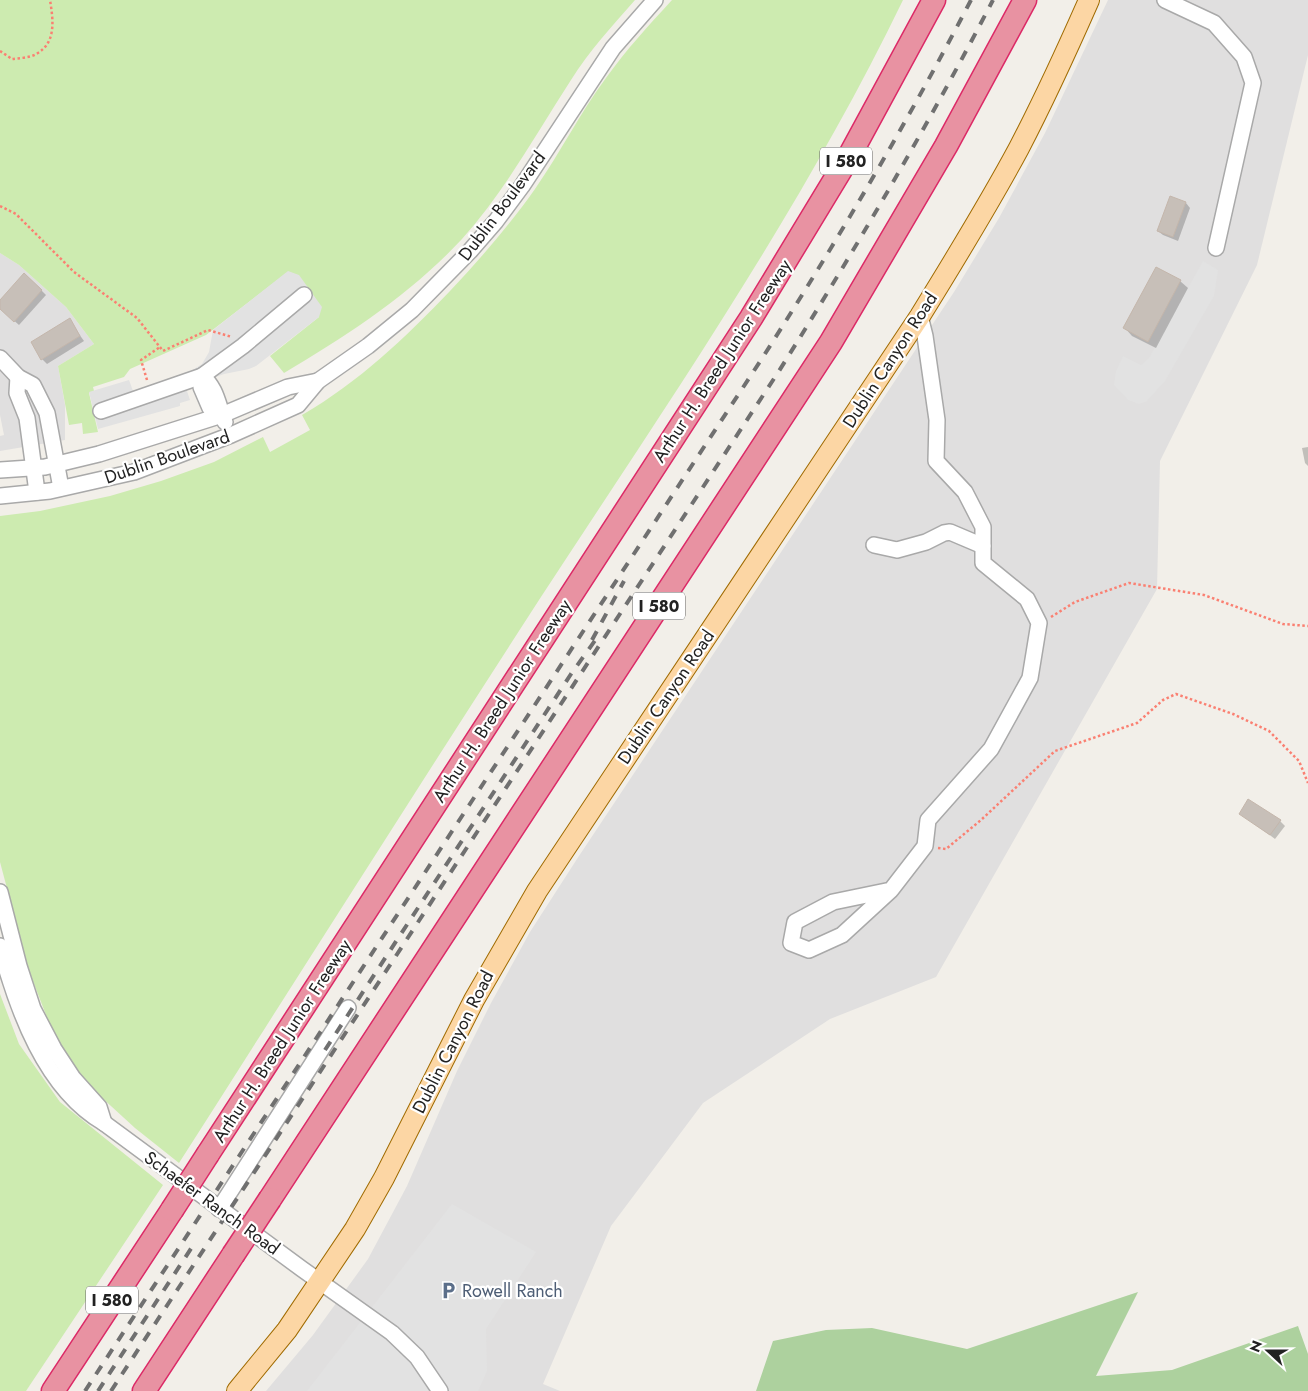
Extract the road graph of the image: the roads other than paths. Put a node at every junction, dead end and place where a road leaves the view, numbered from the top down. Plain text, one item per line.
1 (655, 0) edge
2 (934, 0) edge
3 (1025, 0) edge
4 (1089, 0) edge
5 (1165, 0) edge
6 (1216, 248) dead end
7 (304, 294) dead end
8 (920, 316) junction
9 (0, 358) edge
10 (202, 376) junction
11 (18, 377) junction
12 (318, 381) junction
13 (101, 411) dead end
14 (222, 415) junction
15 (230, 435) junction
16 (57, 464) junction
17 (34, 468) junction
18 (0, 470) edge
19 (61, 488) junction
20 (37, 492) junction
21 (0, 496) edge
22 (874, 545) dead end
23 (983, 546) junction
24 (891, 890) junction
25 (0, 892) edge
26 (0, 946) edge
27 (349, 1009) dead end
28 (104, 1123) junction
29 (219, 1209) junction
30 (320, 1282) junction
31 (53, 1391) edge
32 (144, 1391) edge
33 (237, 1391) edge
34 (440, 1391) edge

1 - 12 street, Dublin Boulevard
2 - 31 highway, Arthur H. Breed Junior Freeway / I 580, bridge
3 - 32 highway, I 580, bridge
4 - 8 main road, Dublin Canyon Road
5 - 6 street
7 - 10 street
8 - 23 street
8 - 30 main road, Dublin Canyon Road
9 - 11 street
10 - 13 street
10 - 14 street
11 - 16 street
11 - 17 street
12 - 14 street, Dublin Boulevard
12 - 15 street, Dublin Boulevard
14 - 15 street
14 - 16 street, Dublin Boulevard
15 - 19 street, Dublin Boulevard
16 - 17 street, Dublin Boulevard
16 - 19 street
17 - 18 street, Dublin Boulevard
17 - 20 street
19 - 20 street, Dublin Boulevard
20 - 21 street, Dublin Boulevard
22 - 23 street
23 - 24 street
24 - 24 street
25 - 28 street, Schaefer Ranch Road
26 - 28 street, Schaefer Ranch Road
27 - 29 street
28 - 29 street, Schaefer Ranch Road
29 - 30 street, Schaefer Ranch Road
30 - 33 main road, Dublin Canyon Road
30 - 34 street, Schaefer Ranch Road

